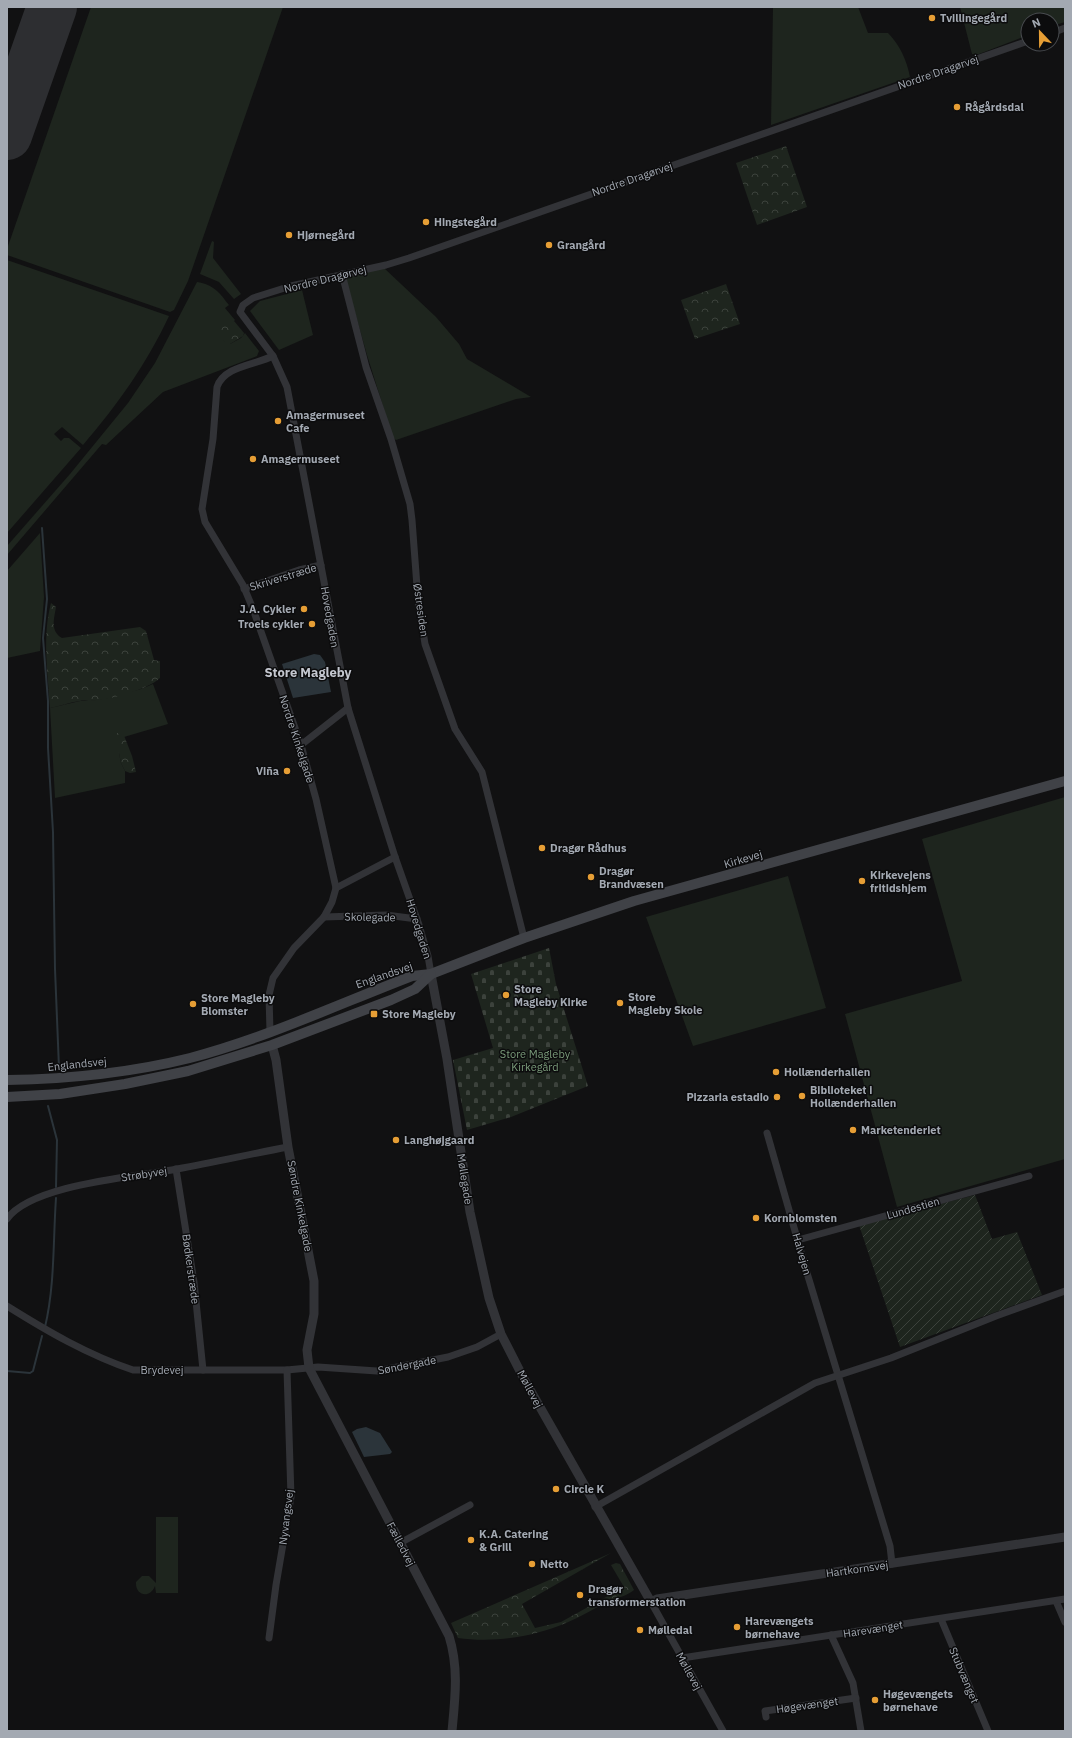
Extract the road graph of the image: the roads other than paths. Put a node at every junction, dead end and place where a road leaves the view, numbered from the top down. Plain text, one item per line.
1 (1020, 44) edge
2 (342, 274) junction
3 (240, 312) joint
4 (273, 356) junction
5 (321, 566) junction
6 (244, 589) junction
7 (348, 708) junction
8 (301, 745) junction
9 (1065, 781) edge
10 (395, 858) junction
11 (336, 888) junction
12 (324, 917) junction
13 (416, 918) junction
14 (524, 938) junction
15 (431, 974) junction
16 (270, 1032) junction
17 (272, 1045) junction
18 (7, 1080) edge
19 (7, 1097) edge
20 (767, 1133) dead end
21 (288, 1147) junction
22 (176, 1169) junction
23 (1029, 1176) dead end
24 (7, 1219) edge
25 (798, 1240) junction
26 (1065, 1291) edge
27 (7, 1306) edge
28 (501, 1334) junction
29 (309, 1368) junction
30 (203, 1370) junction
31 (287, 1370) junction
32 (838, 1374) junction
33 (470, 1505) dead end
34 (595, 1507) junction
35 (1065, 1537) edge
36 (400, 1543) junction
37 (892, 1564) junction
38 (1065, 1599) edge
39 (1056, 1601) junction
40 (651, 1602) junction
41 (940, 1619) junction
42 (1065, 1622) edge
43 (831, 1635) junction
44 (269, 1638) dead end
45 (682, 1658) junction
46 (856, 1698) junction
47 (766, 1717) dead end
48 (452, 1731) edge
49 (723, 1731) edge
50 (861, 1731) edge
51 (988, 1731) edge

1 - 2 street, Nordre Dragørvej
2 - 3 street, Nordre Dragørvej
2 - 14 street, Østresiden
3 - 4 street, Hovedgaden
4 - 5 street, Hovedgaden
4 - 6 street, Nordre Kinkelgade
5 - 6 street, Skriverstræde
5 - 7 street, Hovedgaden
6 - 8 street, Nordre Kinkelgade
7 - 8 street
7 - 10 street, Hovedgaden
8 - 11 street, Nordre Kinkelgade
9 - 14 main road, Kirkevej
10 - 11 street
10 - 13 street, Hovedgaden
11 - 12 street
12 - 13 street, Skolegade
12 - 16 street
13 - 15 street, Hovedgaden
14 - 15 main road, Kirkevej
15 - 16 main road, Englandsvej
15 - 17 main road, Englandsvej
15 - 28 street, Møllegade
16 - 18 main road, Englandsvej
17 - 19 main road, Englandsvej
17 - 21 street, Søndre Kinkelgade
20 - 25 street, Halvejen
21 - 22 street, Strøbyvej
21 - 29 street, Søndre Kinkelgade
22 - 24 street, Strøbyvej
22 - 30 street, Bødkerstræde
23 - 25 street, Lundestien
25 - 32 street, Halvejen
26 - 32 street
27 - 30 street, Brydevej
28 - 29 street, Søndergade
28 - 34 street, Møllevej
29 - 31 street, Brydevej
29 - 36 street, Fælledvej
30 - 31 street, Brydevej
31 - 44 street, Nyvangsvej
32 - 34 street
32 - 37 street, Halvejen
33 - 36 street
34 - 40 street, Møllevej
35 - 37 street, Hartkornsvej
36 - 48 street, Fælledvej
37 - 40 street, Hartkornsvej
38 - 39 street, Harevænget
39 - 41 street, Harevænget
39 - 42 street
40 - 45 street, Møllevej
41 - 43 street, Harevænget
41 - 51 street, Stubvænget
43 - 45 street, Harevænget
43 - 46 street
45 - 49 street, Møllevej
46 - 47 street, Høgevænget
46 - 50 street

